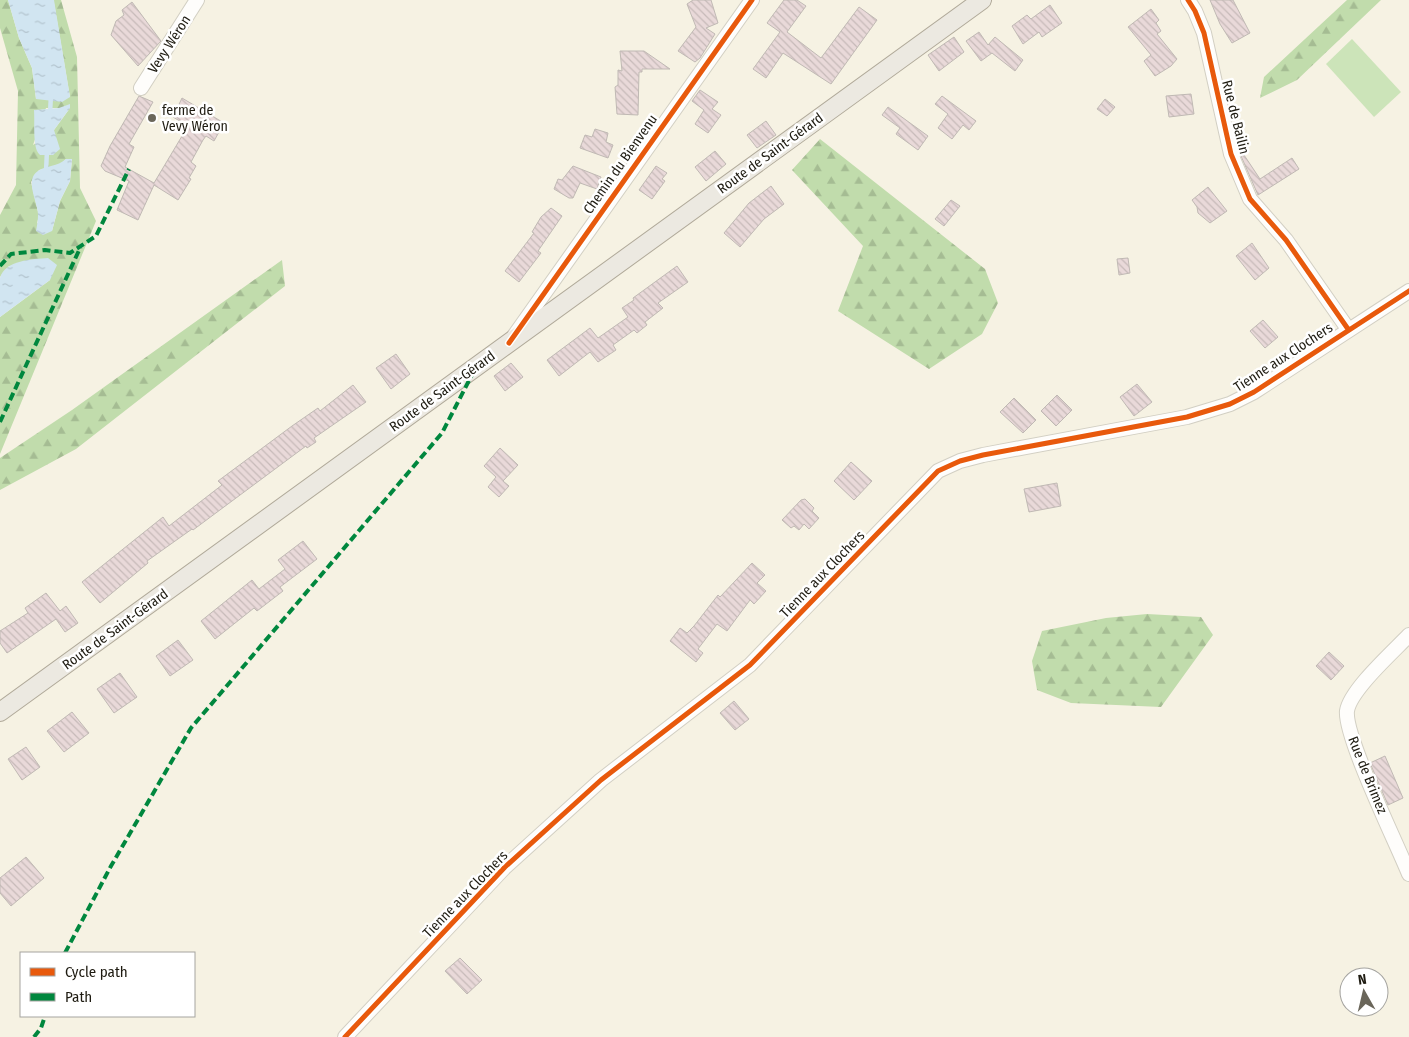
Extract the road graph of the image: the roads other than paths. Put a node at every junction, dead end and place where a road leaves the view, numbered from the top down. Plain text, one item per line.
1 (197, 0) edge
2 (752, 0) edge
3 (982, 0) edge
4 (1188, 0) edge
5 (141, 88) dead end
6 (1409, 291) edge
7 (1348, 329) junction
8 (509, 343) junction
9 (1409, 635) edge
10 (0, 712) edge
11 (1409, 874) edge
12 (345, 1037) edge

1 - 5 street, Vevy Wéron
2 - 8 street, Chemin du Bienvenu
3 - 8 main road, Route de Saint-Gérard
4 - 7 street, Rue de Bailin
6 - 7 street, Tienne aux Clochers
7 - 12 street, Tienne aux Clochers
8 - 10 main road, Route de Saint-Gérard
9 - 11 street, Rue de Brimez

